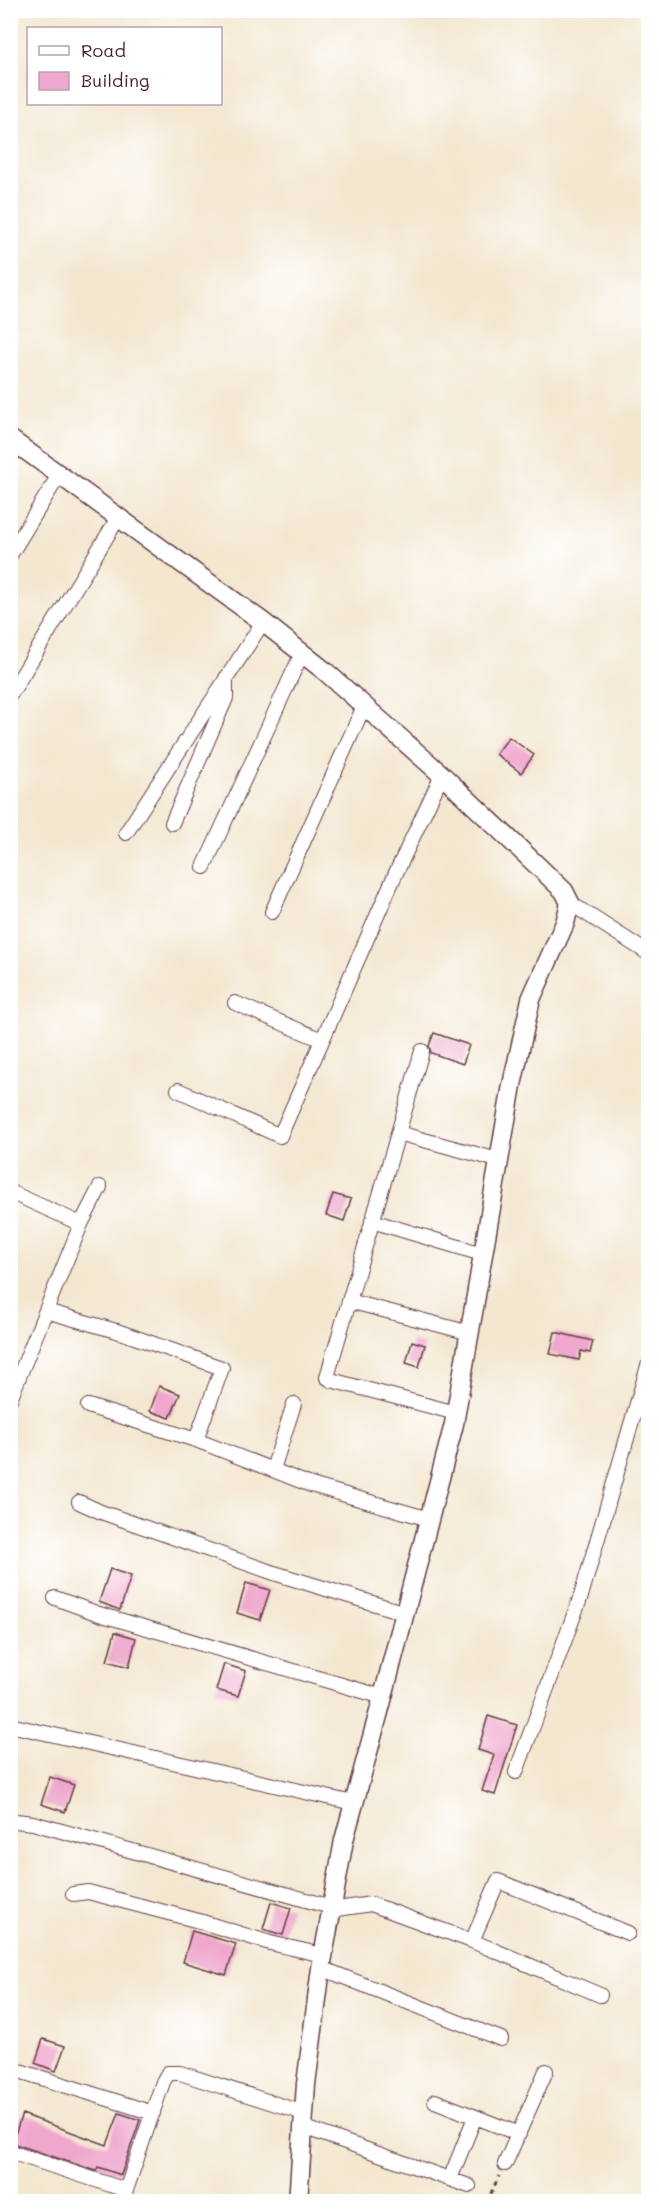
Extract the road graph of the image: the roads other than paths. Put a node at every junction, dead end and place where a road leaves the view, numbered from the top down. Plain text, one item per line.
1 (10, 439) edge
2 (59, 475) junction
3 (118, 518) junction
4 (10, 555) edge
5 (262, 622) junction
6 (302, 653) junction
7 (226, 678) junction
8 (10, 694) edge
9 (364, 705) junction
10 (442, 775) junction
11 (171, 823) dead end
12 (126, 833) dead end
13 (204, 867) dead end
14 (570, 903) junction
15 (272, 912) dead end
16 (648, 953) edge
17 (235, 1003) dead end
18 (322, 1040) junction
19 (422, 1051) dead end
20 (178, 1090) dead end
21 (398, 1133) junction
22 (498, 1160) junction
23 (100, 1187) dead end
24 (10, 1192) edge
25 (372, 1221) junction
26 (81, 1224) junction
27 (482, 1254) junction
28 (350, 1301) junction
29 (46, 1311) junction
30 (470, 1333) junction
31 (648, 1366) edge
32 (10, 1399) edge
33 (294, 1404) dead end
34 (88, 1406) dead end
35 (456, 1413) junction
36 (196, 1440) junction
37 (273, 1469) junction
38 (79, 1502) dead end
39 (429, 1520) junction
40 (55, 1598) dead end
41 (405, 1613) junction
42 (383, 1697) junction
43 (10, 1725) edge
44 (516, 1772) dead end
45 (353, 1803) junction
46 (10, 1823) edge
47 (73, 1894) dead end
48 (331, 1909) junction
49 (628, 1933) dead end
50 (472, 1941) junction
51 (322, 1961) junction
52 (600, 1995) dead end
53 (501, 2039) dead end
54 (10, 2068) edge
55 (546, 2071) dead end
56 (435, 2101) dead end
57 (153, 2113) junction
58 (475, 2116) junction
59 (303, 2120) junction
60 (519, 2134) junction
61 (10, 2152) edge
62 (505, 2164) road end
63 (450, 2179) junction
64 (470, 2186) dead end
65 (124, 2196) edge
66 (298, 2202) edge

1 - 2 street
2 - 3 street
2 - 4 street
3 - 5 street
3 - 8 street
5 - 6 street
5 - 7 street
6 - 9 street
6 - 13 street
7 - 11 street
7 - 12 street
9 - 10 street
9 - 15 street
10 - 14 street
10 - 18 street
14 - 16 street
14 - 22 street
17 - 18 street
18 - 20 street
19 - 21 street
21 - 22 street
21 - 25 street
22 - 27 street
23 - 26 street
24 - 26 street
25 - 27 street
25 - 28 street
26 - 29 street
27 - 30 street
28 - 30 street
28 - 35 street
29 - 32 street
29 - 36 street
30 - 35 street
31 - 44 street
33 - 37 street
34 - 36 street
35 - 39 street
36 - 37 street
37 - 39 street
38 - 41 street
39 - 41 street
40 - 42 street
41 - 42 street
42 - 45 street
43 - 45 street
45 - 48 street
46 - 48 street
47 - 51 street
48 - 50 street
48 - 51 street
49 - 50 street
50 - 52 street
51 - 53 street
51 - 59 street
54 - 57 street
55 - 60 street
56 - 58 street
57 - 59 street
57 - 65 street
58 - 60 street
58 - 63 street
59 - 63 street
59 - 66 street
60 - 62 street
61 - 65 street
63 - 64 street

